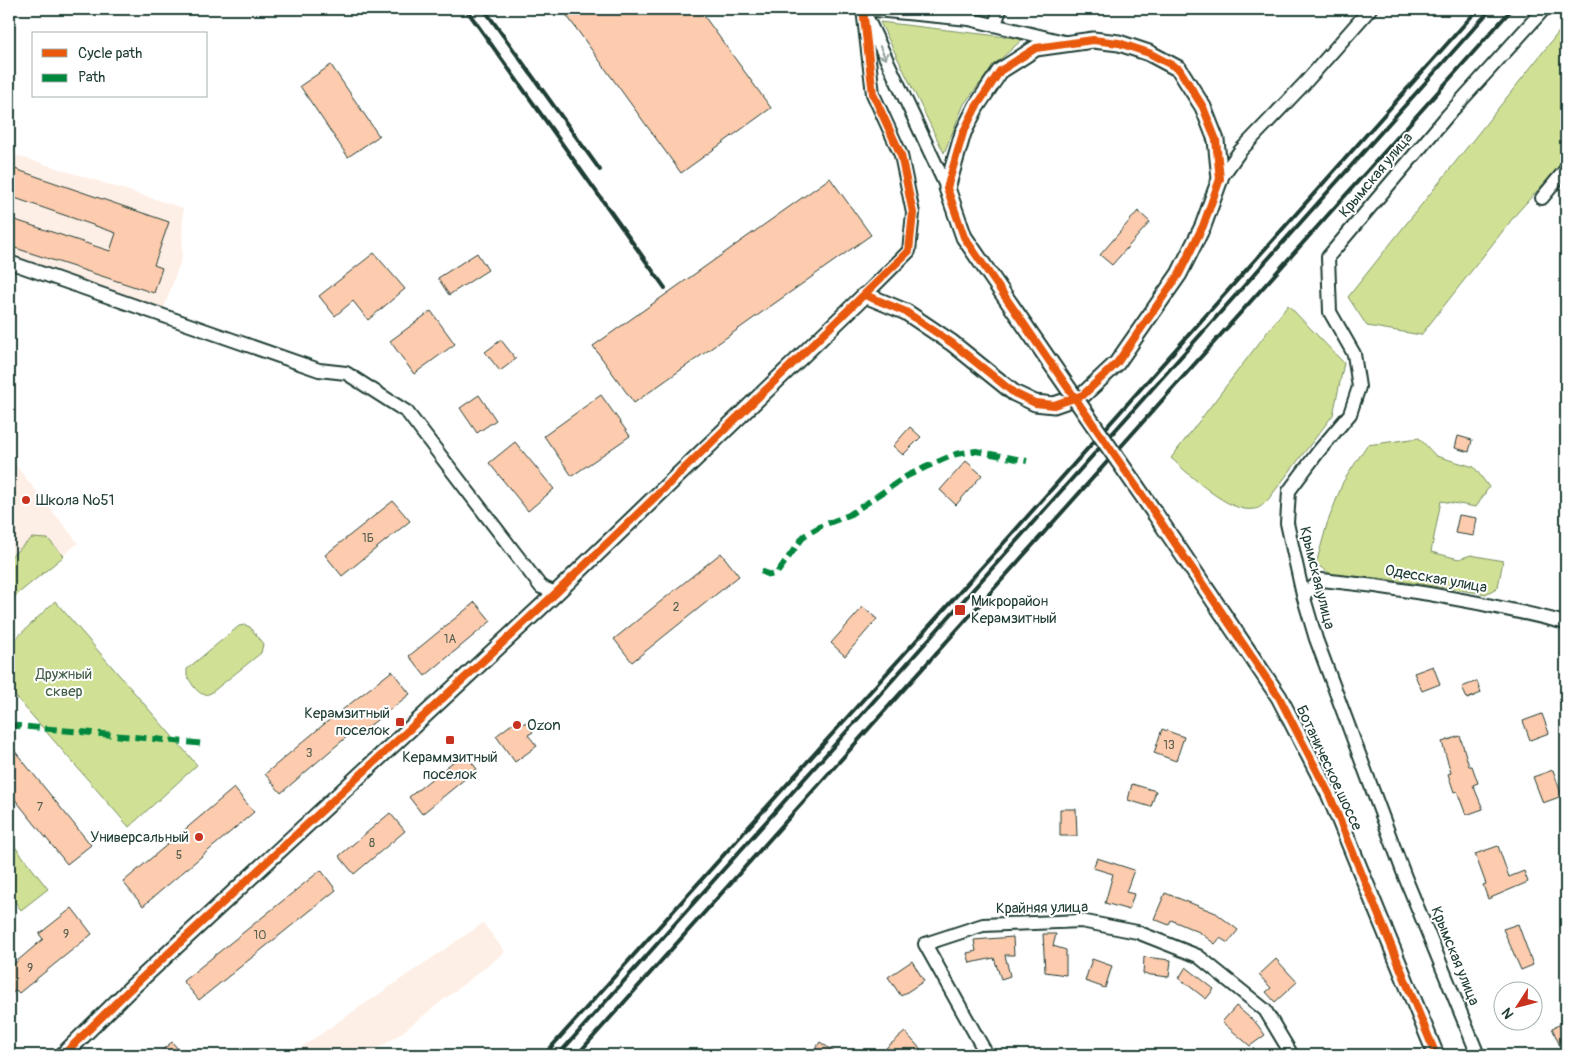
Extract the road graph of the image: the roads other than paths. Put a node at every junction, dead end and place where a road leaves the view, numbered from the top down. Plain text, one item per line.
1 (864, 9) edge
2 (1000, 9) edge
3 (1370, 9) edge
4 (1544, 9) edge
5 (995, 25) junction
6 (1064, 42) junction
7 (1566, 169) edge
8 (1220, 179) junction
9 (947, 188) junction
10 (1542, 198) dead end
11 (9, 262) edge
12 (865, 296) junction
13 (556, 593) junction
14 (1303, 595) junction
15 (1566, 623) edge
16 (63, 1055) edge
17 (987, 1055) edge
18 (1292, 1055) edge
19 (1436, 1055) edge
20 (1478, 1055) edge

1 - 5 street
1 -> 9 street
1 - 12 street
2 - 5 street
3 - 8 street
4 - 14 street, Крымская улица
5 - 6 street
6 - 8 street
6 - 9 street
7 - 10 street
8 - 12 street
9 - 19 street, Ботаническое шоссе, bridge
11 - 13 street
12 - 13 street
13 - 16 street
14 - 15 street, Одесская улица
14 - 20 street, Крымская улица
17 - 18 street, Крайняя улица

